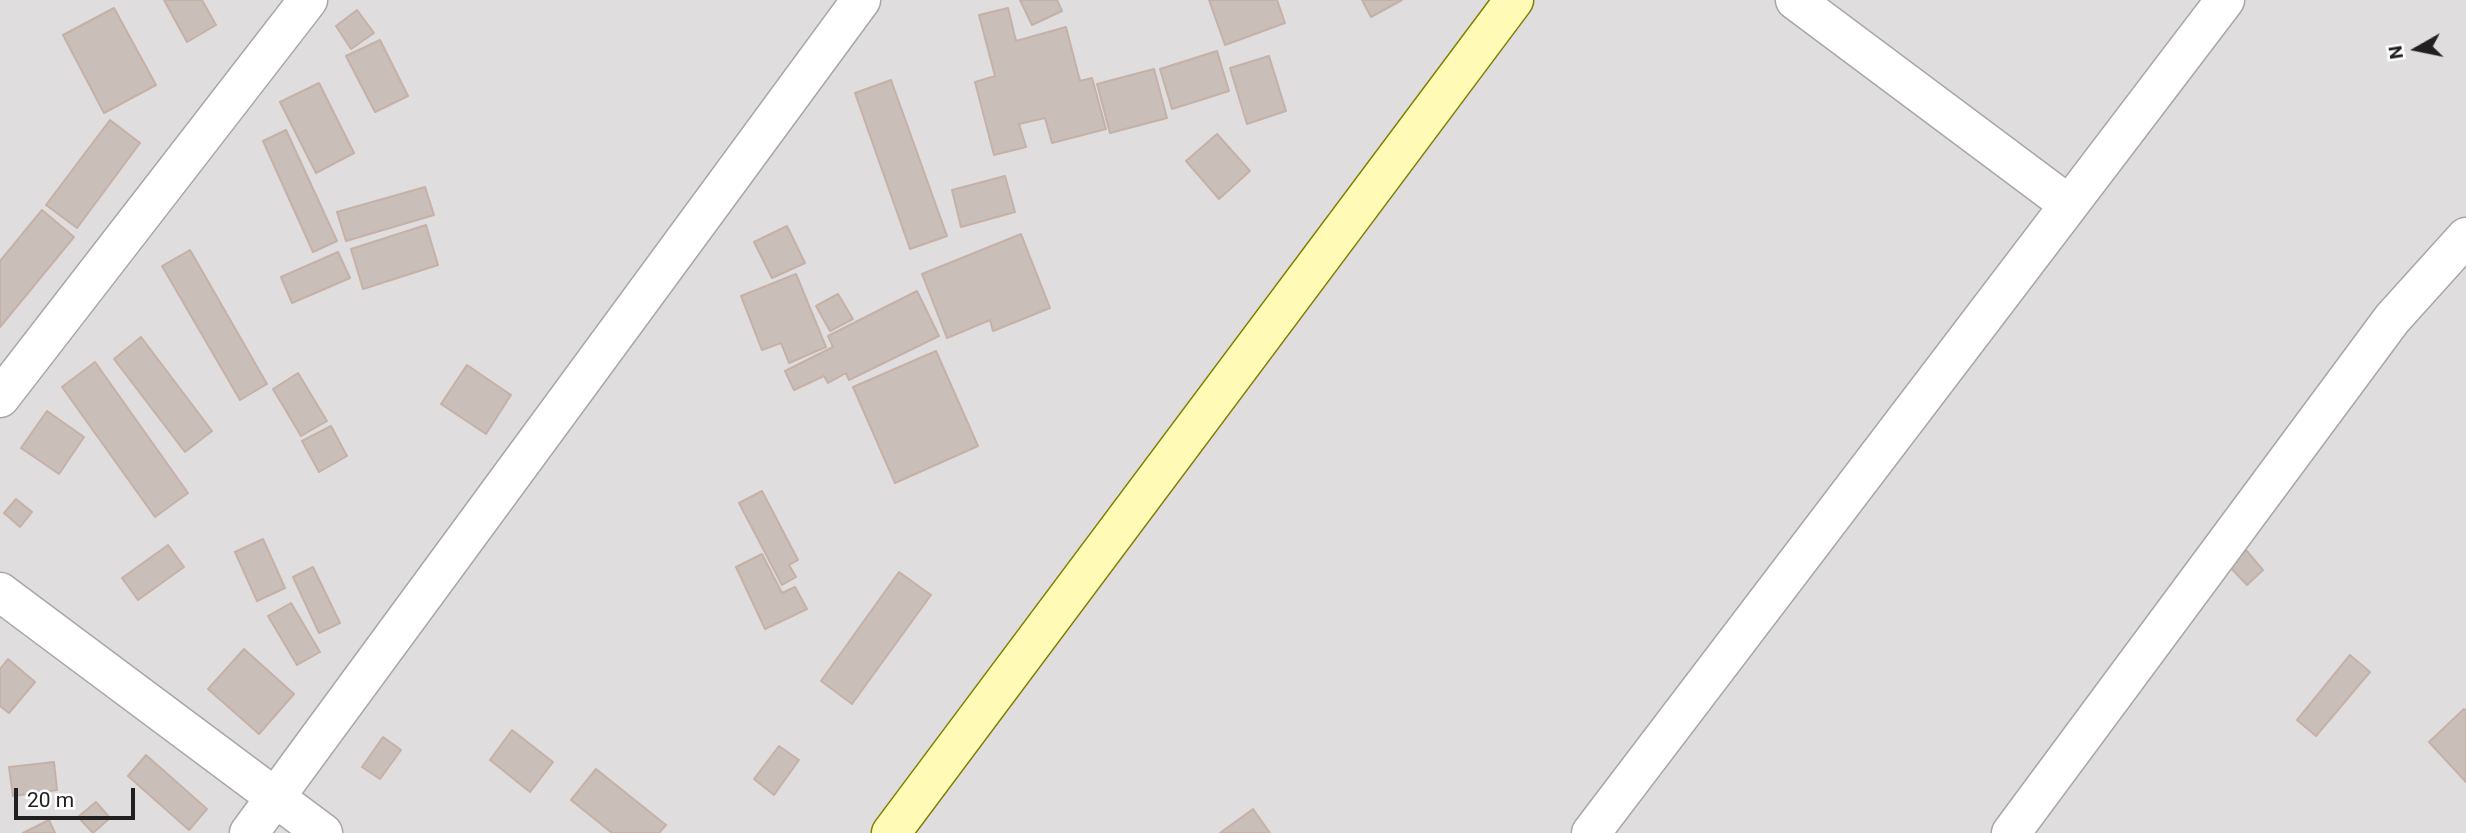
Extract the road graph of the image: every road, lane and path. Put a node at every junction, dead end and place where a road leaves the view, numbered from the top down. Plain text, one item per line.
1 (308, 0) edge
2 (861, 0) edge
3 (1514, 0) edge
4 (1795, 0) edge
5 (2225, 0) edge
6 (2068, 204) junction
7 (2466, 237) edge
8 (0, 398) edge
9 (0, 592) edge
10 (276, 797) junction
11 (249, 833) edge
12 (323, 833) edge
13 (891, 833) edge
14 (1591, 833) edge
15 (2011, 833) edge

1 - 8 street
2 - 10 street
3 - 13 street
4 - 6 street
5 - 6 street
6 - 14 street
7 - 15 street
9 - 10 street
10 - 11 street
10 - 12 street

